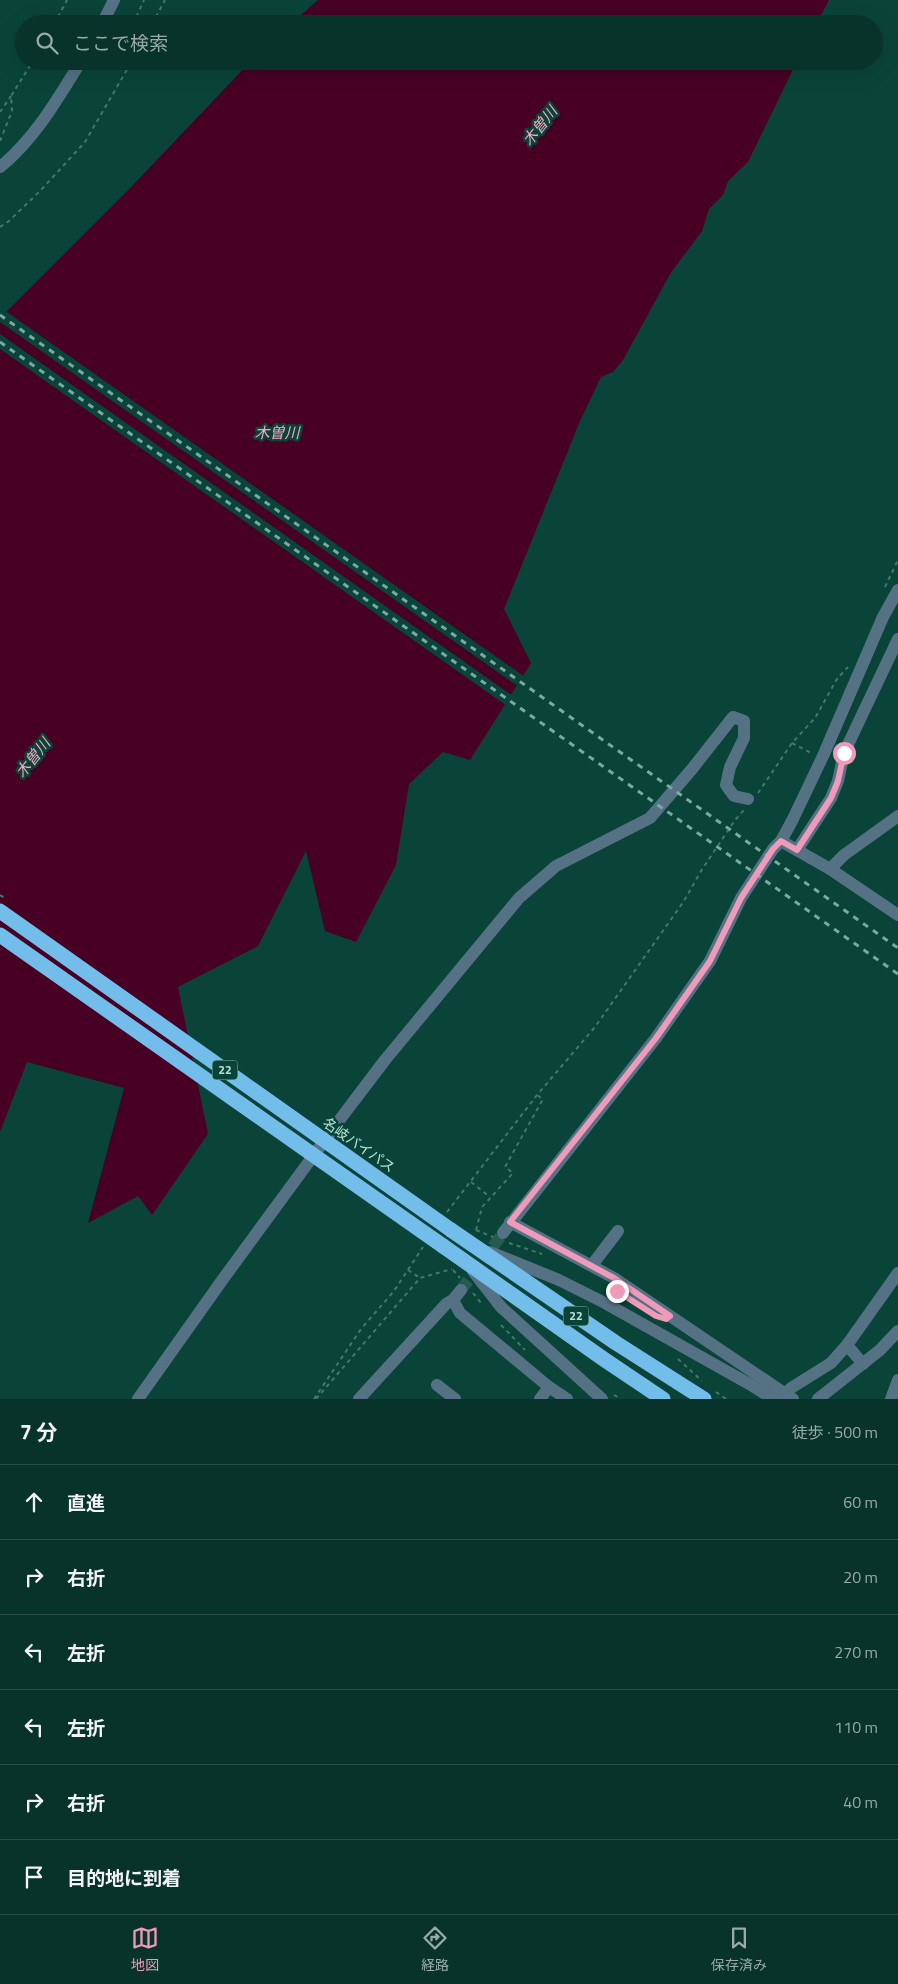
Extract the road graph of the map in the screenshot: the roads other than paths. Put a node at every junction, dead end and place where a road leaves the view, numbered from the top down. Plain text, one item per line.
1 (114, 0) edge
2 (106, 15) edge
3 (76, 70) edge
4 (0, 167) edge
5 (898, 590) edge
6 (898, 639) edge
7 (750, 801) road end
8 (898, 816) edge
9 (781, 841) junction
10 (797, 850) junction
11 (830, 869) junction
12 (0, 911) edge
13 (898, 915) edge
14 (0, 935) edge
15 (618, 1231) dead end
16 (470, 1235) junction
17 (467, 1262) junction
18 (592, 1266) junction
19 (898, 1273) edge
20 (898, 1331) edge
21 (846, 1345) junction
22 (863, 1364) junction
23 (898, 1380) edge
24 (437, 1385) dead end
25 (549, 1387) junction
26 (711, 1397) edge
27 (783, 1398) edge
28 (138, 1399) edge
29 (359, 1399) edge
30 (455, 1399) edge
31 (540, 1399) edge
32 (567, 1399) edge
33 (602, 1399) edge
34 (663, 1399) edge
35 (818, 1399) edge
36 (892, 1399) edge

1 - 2 street
3 - 4 street
5 - 9 street
6 - 10 street
7 - 28 street
8 - 11 street
9 - 10 street
9 - 18 street
10 - 11 street
11 - 13 street
12 - 16 highway, 名岐バイパス / 22, bridge
14 - 17 highway, 22, bridge
15 - 18 street
16 - 26 highway, 名岐バイパス / 22
16 - 27 street
17 - 33 street
17 - 34 highway, 22
18 - 27 street
19 - 21 street
20 - 22 street
21 - 22 street
21 - 27 street
22 - 35 street
23 - 36 street
24 - 30 street
25 - 29 street
25 - 31 street
25 - 32 street

